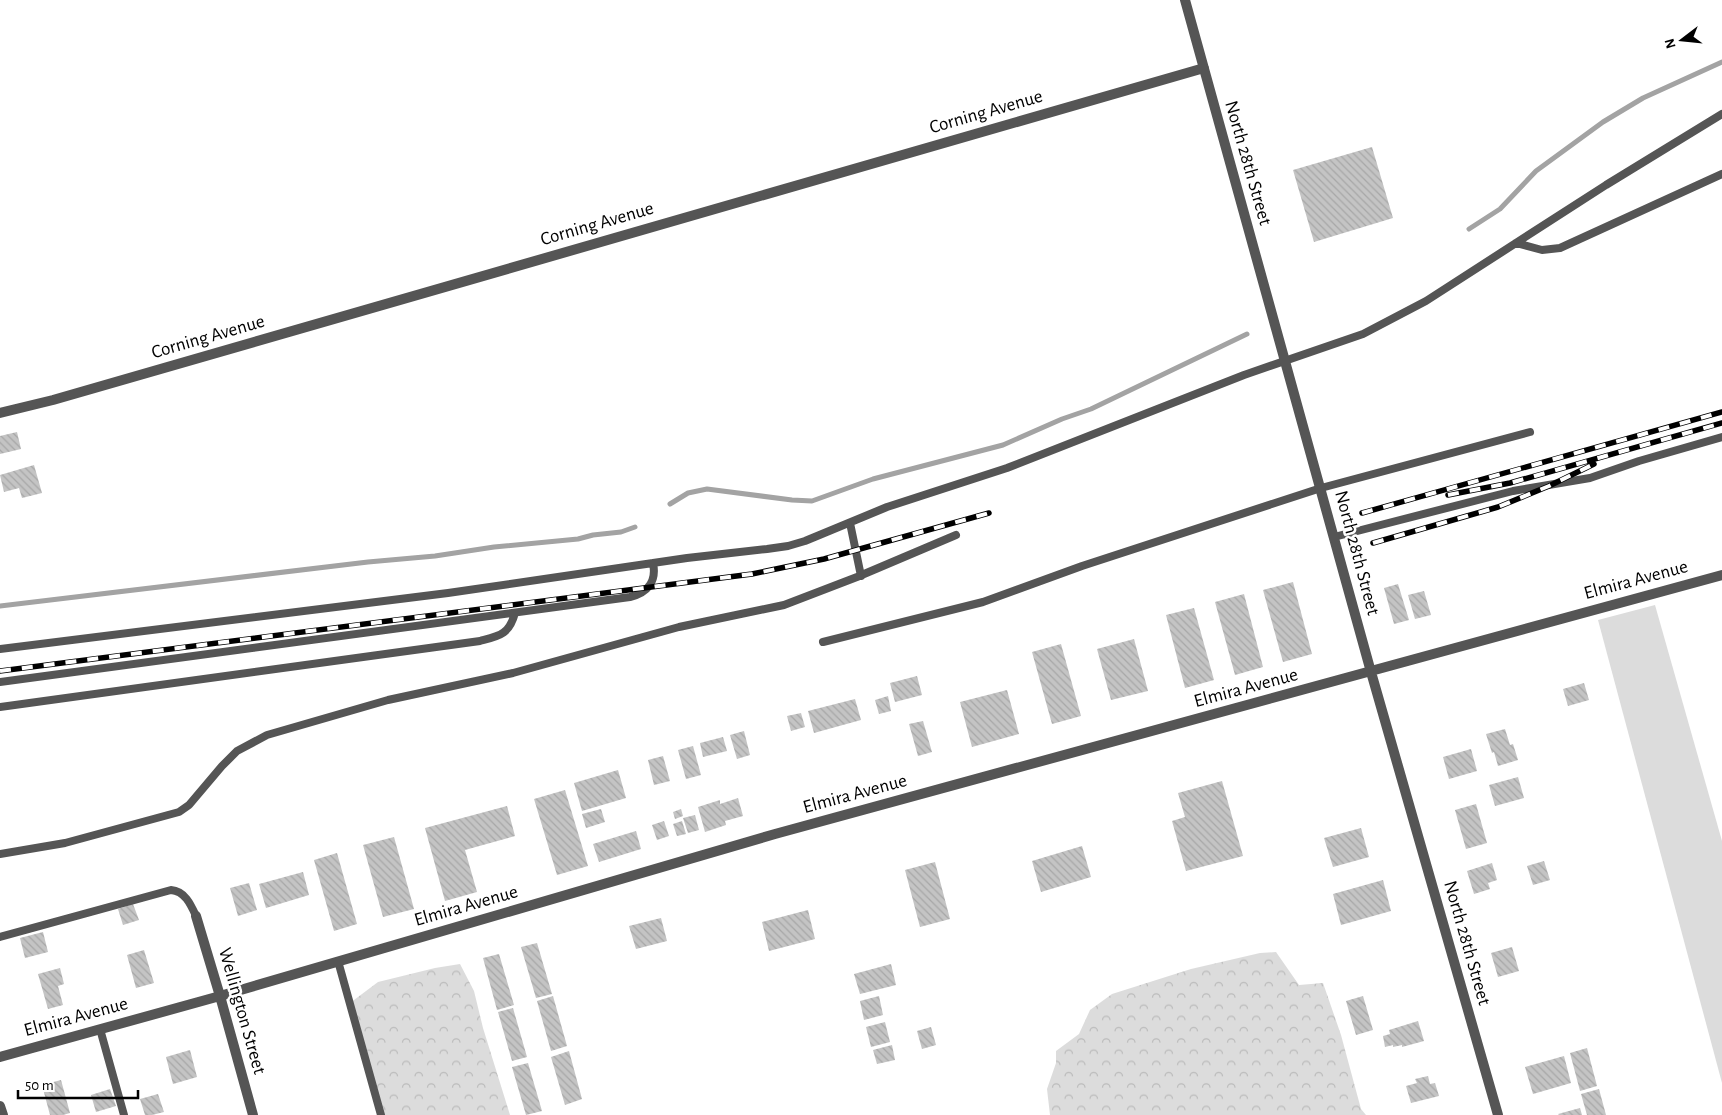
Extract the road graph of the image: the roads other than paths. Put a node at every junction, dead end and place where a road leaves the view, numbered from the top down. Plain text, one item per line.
1 (1185, 0) edge
2 (1204, 68) junction
3 (1722, 114) edge
4 (1722, 174) edge
5 (1516, 243) junction
6 (1286, 361) junction
7 (0, 413) edge
8 (1530, 432) dead end
9 (1722, 437) edge
10 (1320, 488) junction
11 (850, 523) junction
12 (956, 535) dead end
13 (1334, 537) junction
14 (653, 563) junction
15 (1722, 575) edge
16 (861, 576) junction
17 (515, 613) junction
18 (823, 642) dead end
19 (0, 649) edge
20 (1371, 672) junction
21 (0, 682) edge
22 (0, 707) edge
23 (0, 854) edge
24 (196, 916) joint
25 (0, 937) edge
26 (338, 962) junction
27 (220, 996) junction
28 (100, 1029) junction
29 (0, 1057) edge
30 (0, 1106) edge
31 (3, 1115) edge
32 (124, 1115) edge
33 (253, 1115) edge
34 (381, 1115) edge
35 (1498, 1115) edge

1 - 2 street, North 28th Street
2 - 6 street, North 28th Street
2 - 7 street, Corning Avenue
3 - 5 lane
4 - 5 lane
5 - 6 lane
6 - 10 street, North 28th Street
6 - 11 lane
8 - 10 lane
9 - 13 lane
10 - 13 street, North 28th Street
10 - 18 lane
11 - 14 lane
11 - 16 lane
12 - 16 lane
13 - 20 street, North 28th Street
14 - 17 lane
14 - 19 lane
15 - 20 street, Elmira Avenue
16 - 23 lane
17 - 21 lane
17 - 22 lane
20 - 26 street, Elmira Avenue
20 - 35 street, North 28th Street
24 - 25 lane
24 - 27 street, Wellington Street
26 - 27 street, Elmira Avenue
26 - 34 lane
27 - 28 street, Elmira Avenue
27 - 33 street, Wellington Street
28 - 29 street, Elmira Avenue
28 - 32 lane
30 - 31 street

